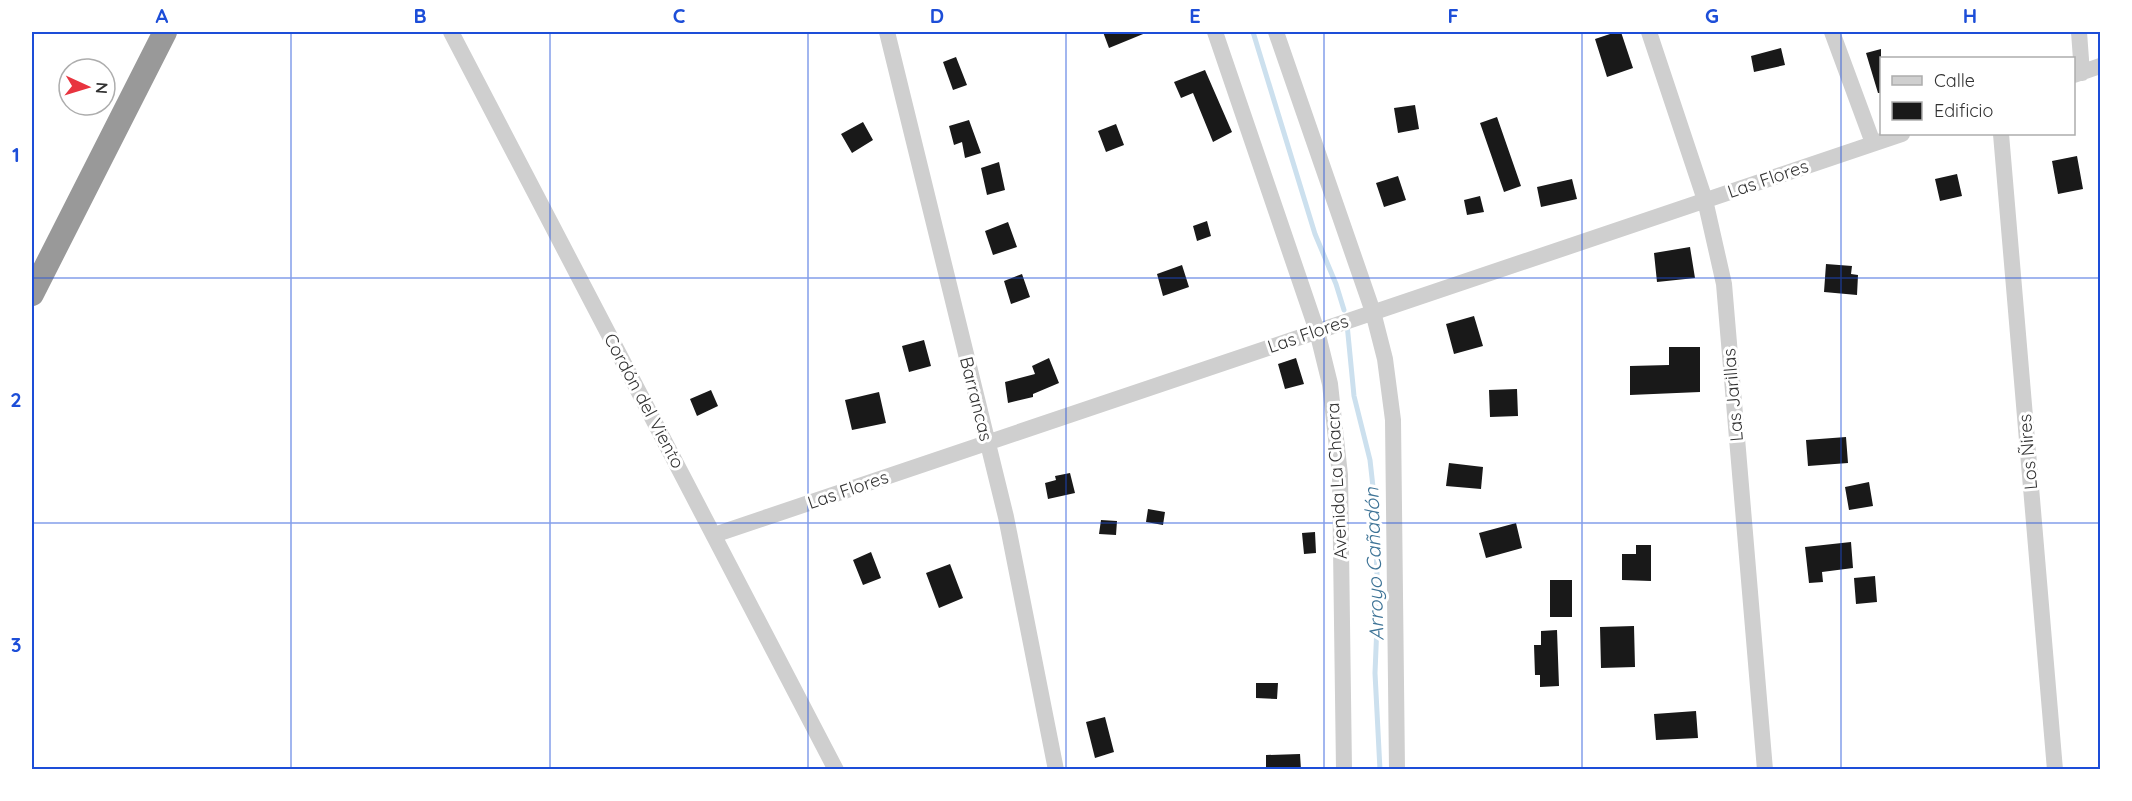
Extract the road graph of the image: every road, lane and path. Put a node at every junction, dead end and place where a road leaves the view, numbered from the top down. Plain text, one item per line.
1 (165, 32) edge
2 (451, 32) edge
3 (887, 32) edge
4 (1215, 32) edge
5 (1276, 32) edge
6 (1649, 32) edge
7 (1832, 32) edge
8 (2079, 32) edge
9 (2100, 66) edge
10 (2078, 74) edge
11 (1899, 135) edge
12 (2001, 135) edge
13 (1873, 143) junction
14 (1705, 200) junction
15 (32, 294) edge
16 (1373, 312) junction
17 (1317, 331) junction
18 (987, 443) junction
19 (714, 535) junction
20 (836, 770) edge
21 (1056, 770) edge
22 (1344, 770) edge
23 (1397, 770) edge
24 (1765, 770) edge
25 (2055, 770) edge

1 - 15 highway
2 - 19 street, Cordón del Viento
3 - 18 street, Barrancas
4 - 17 street, Avenida La Chacra
5 - 16 street
6 - 14 street, Las Jarillas
7 - 13 street
8 - 10 street
9 - 10 street
11 - 13 street, Las Flores
12 - 25 street, Los Ñires
13 - 14 street, Las Flores
14 - 16 street, Las Flores
14 - 24 street, Las Jarillas
16 - 17 street, Las Flores
16 - 23 street
17 - 18 street, Las Flores
17 - 22 street, Avenida La Chacra
18 - 19 street, Las Flores
18 - 21 street, Barrancas
19 - 20 street, Cordón del Viento

